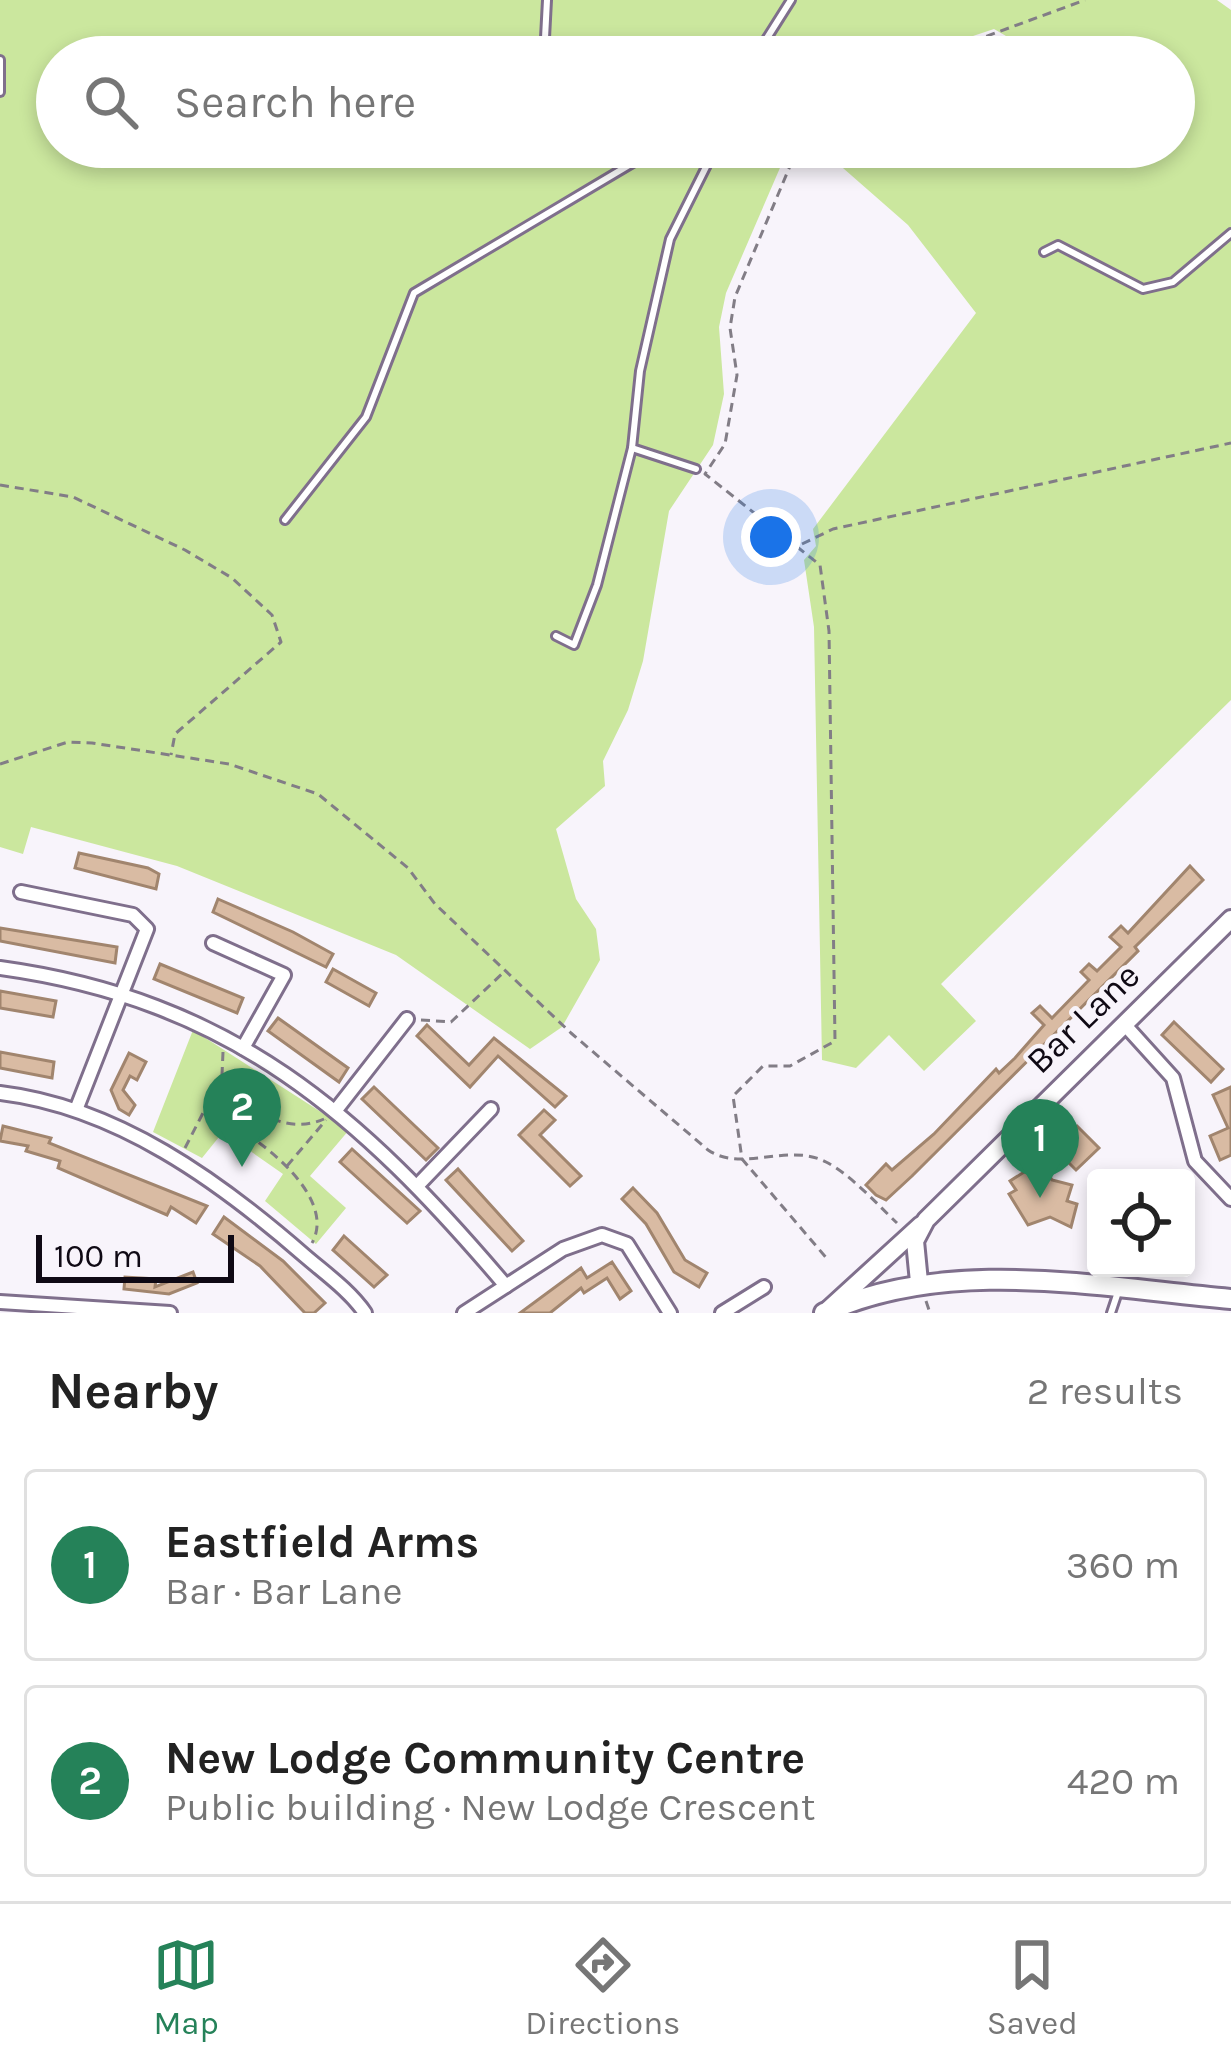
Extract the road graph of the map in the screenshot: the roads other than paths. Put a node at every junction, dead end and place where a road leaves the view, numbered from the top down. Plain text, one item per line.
1 (547, 0) edge
2 (791, 0) edge
3 (545, 36) edge
4 (768, 36) edge
5 (0, 60) edge
6 (0, 92) edge
7 (624, 168) edge
8 (706, 168) edge
9 (1231, 233) edge
10 (1043, 252) dead end
11 (632, 448) junction
12 (696, 469) dead end
13 (285, 520) dead end
14 (556, 636) dead end
15 (21, 892) dead end
16 (1231, 919) edge
17 (213, 943) dead end
18 (0, 968) edge
19 (122, 993) junction
20 (406, 1019) road end
21 (1125, 1025) junction
22 (243, 1048) junction
23 (0, 1093) edge
24 (76, 1109) junction
25 (491, 1109) dead end
26 (336, 1110) junction
27 (419, 1184) junction
28 (1231, 1199) edge
29 (926, 1220) junction
30 (919, 1282) junction
31 (506, 1286) junction
32 (764, 1287) dead end
33 (1119, 1289) junction
34 (1231, 1299) edge
35 (0, 1302) edge
36 (87, 1310) edge
37 (831, 1312) edge
38 (170, 1313) edge
39 (365, 1313) edge
40 (464, 1313) edge
41 (670, 1313) edge
42 (722, 1313) edge
43 (1112, 1313) edge

1 - 3 lane
2 - 4 lane
5 - 6 lane
7 - 13 lane
8 - 11 lane
9 - 10 lane
11 - 12 lane
11 - 14 lane
15 - 19 street
16 - 21 main road, Bar Lane
17 - 22 street
18 - 19 street
19 - 22 street
19 - 24 street
20 - 26 street
21 - 28 street
21 - 29 main road, Bar Lane
22 - 26 street
23 - 24 street
24 - 39 street
25 - 27 street
26 - 27 street
27 - 31 street
29 - 30 main road
29 - 37 main road, Bar Lane
30 - 33 main road
30 - 37 main road
31 - 40 street
31 - 41 street
32 - 42 street
33 - 34 main road
33 - 43 lane
35 - 36 street
36 - 38 street

